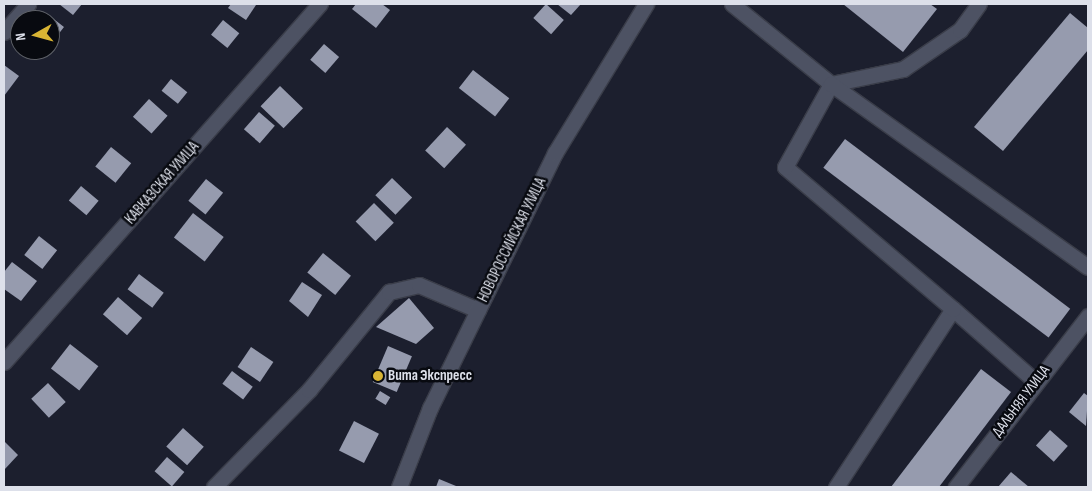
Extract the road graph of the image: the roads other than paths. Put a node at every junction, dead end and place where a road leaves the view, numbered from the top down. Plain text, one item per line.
1 (28, 4) edge
2 (320, 4) edge
3 (646, 4) edge
4 (732, 4) edge
5 (979, 4) edge
6 (4, 32) edge
7 (831, 84) junction
8 (1088, 267) edge
9 (953, 309) junction
10 (478, 310) junction
11 (1088, 316) edge
12 (5, 358) edge
13 (1035, 381) junction
14 (214, 487) edge
15 (399, 487) edge
16 (836, 487) edge
17 (956, 487) edge

1 - 6 street
2 - 12 street, КАВКАЗСКАЯ УЛИЦА
3 - 10 street, НОВОРОССИЙСКАЯ УЛИЦА
4 - 7 street
5 - 7 street
7 - 8 street
7 - 9 street
9 - 13 street
9 - 16 street
10 - 14 street
10 - 15 street, НОВОРОССИЙСКАЯ УЛИЦА
11 - 13 street, ДАЛЬНЯЯ УЛИЦА
13 - 17 street, ДАЛЬНЯЯ УЛИЦА

